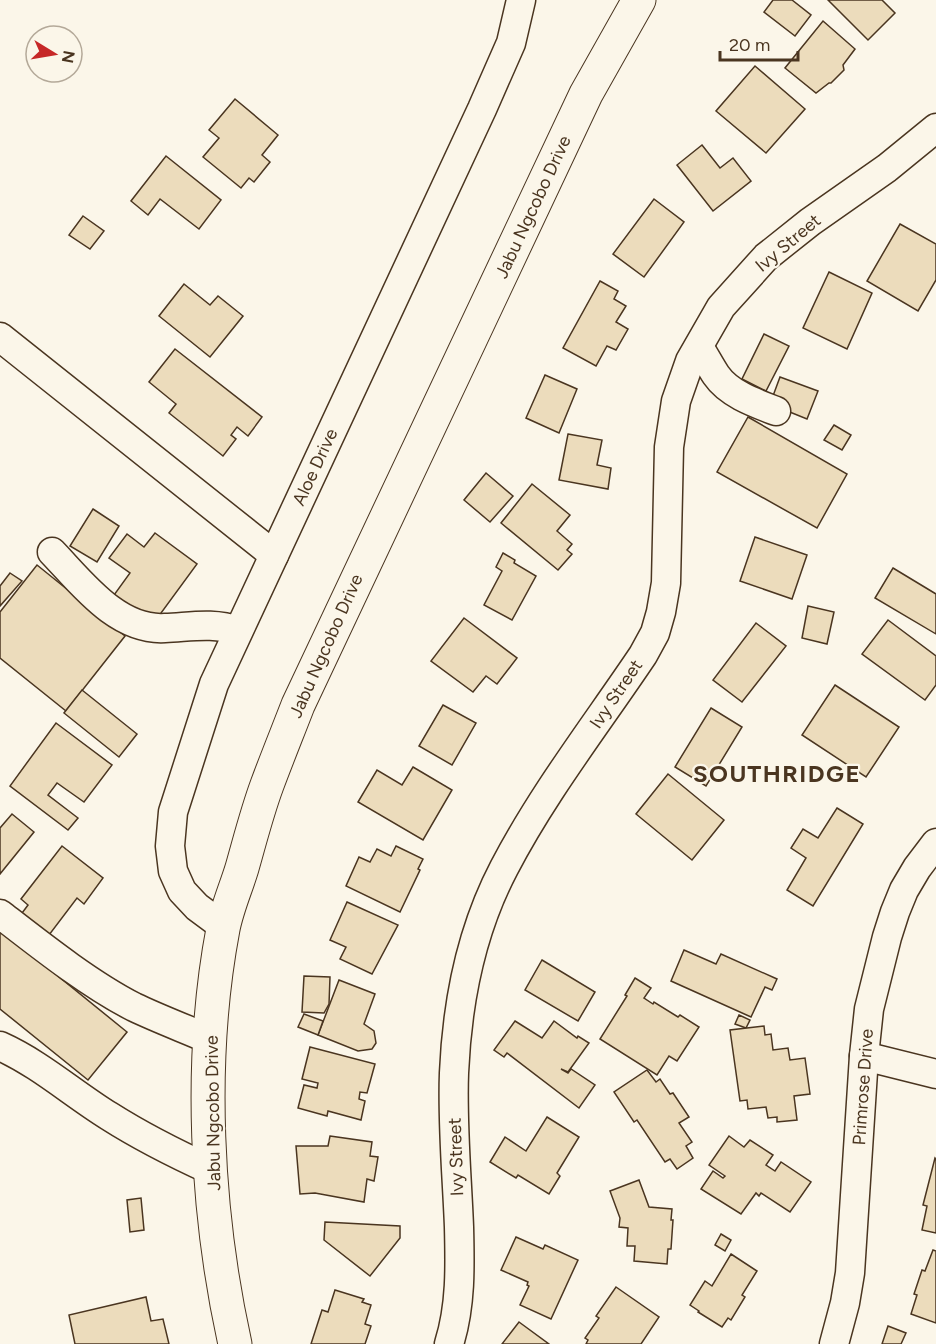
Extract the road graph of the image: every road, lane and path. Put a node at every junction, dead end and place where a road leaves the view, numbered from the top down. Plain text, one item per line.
1 (521, 0) edge
2 (639, 0) edge
3 (936, 128) edge
4 (0, 338) edge
5 (699, 346) junction
6 (776, 411) dead end
7 (52, 552) dead end
8 (274, 555) junction
9 (238, 631) junction
10 (936, 843) edge
11 (0, 914) edge
12 (224, 927) junction
13 (211, 1040) junction
14 (0, 1046) edge
15 (864, 1056) junction
16 (936, 1074) edge
17 (211, 1170) junction
18 (235, 1344) edge
19 (450, 1344) edge
20 (834, 1344) edge

1 - 8 street, Aloe Drive
2 - 12 main road, Jabu Ngcobo Drive
3 - 5 street, Ivy Street
4 - 8 street
5 - 6 street
5 - 19 street, Ivy Street
7 - 9 street
8 - 9 street, Aloe Drive
9 - 12 street, Aloe Drive
10 - 15 street, Primrose Drive
11 - 13 street
12 - 13 main road, Jabu Ngcobo Drive
13 - 17 main road, Jabu Ngcobo Drive
14 - 17 street
15 - 16 street
15 - 20 street, Primrose Drive
17 - 18 main road, Jabu Ngcobo Drive

